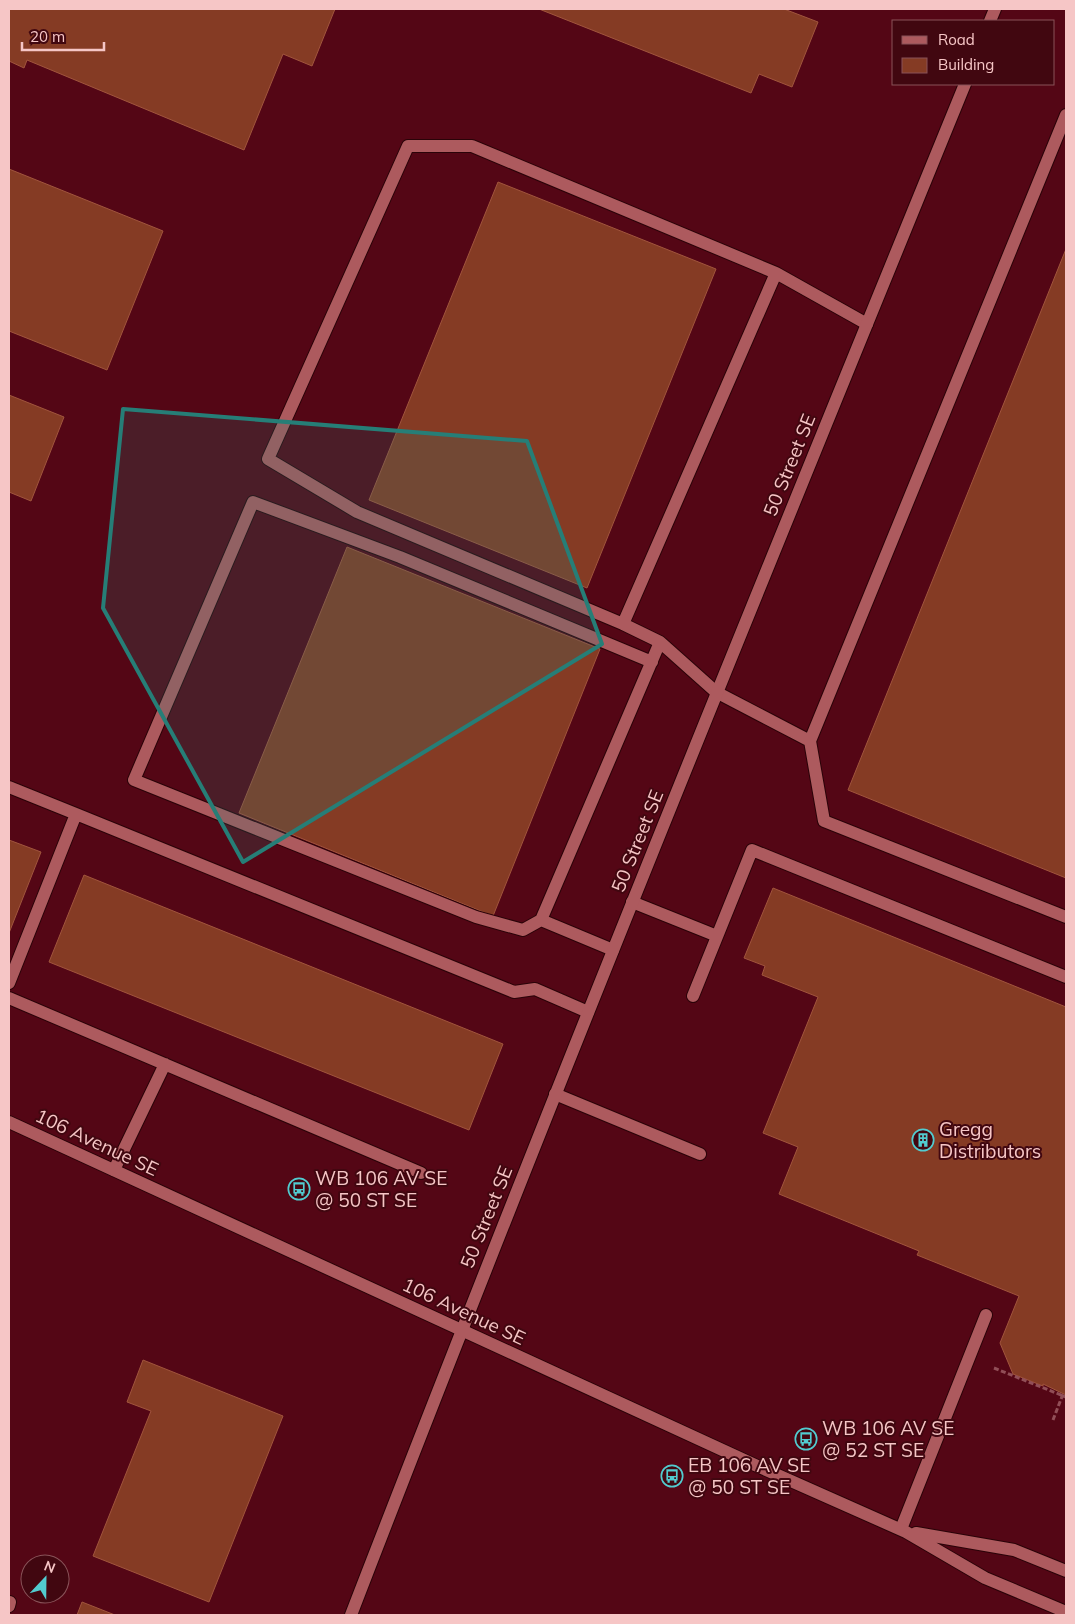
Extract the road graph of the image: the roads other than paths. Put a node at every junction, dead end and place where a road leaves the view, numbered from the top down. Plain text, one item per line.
1 (965, 85) edge
2 (1066, 115) edge
3 (776, 273) junction
4 (867, 324) junction
5 (623, 624) junction
6 (660, 642) junction
7 (652, 662) junction
8 (716, 692) junction
9 (810, 742) junction
10 (9, 787) edge
11 (76, 814) junction
12 (632, 902) junction
13 (1066, 917) edge
14 (541, 920) junction
15 (717, 936) junction
16 (613, 950) junction
17 (1066, 977) edge
18 (9, 983) edge
19 (693, 996) dead end
20 (9, 998) edge
21 (588, 1012) junction
22 (165, 1064) junction
23 (555, 1094) junction
24 (9, 1122) edge
25 (700, 1154) dead end
26 (114, 1170) junction
27 (421, 1173) dead end
28 (986, 1315) dead end
29 (461, 1330) junction
30 (903, 1530) junction
31 (1066, 1571) edge
32 (1066, 1612) edge
33 (352, 1615) edge

1 - 4 street, 50 Street SE
2 - 9 street
3 - 4 street
3 - 5 street
3 - 5 street
4 - 8 street, 50 Street SE
5 - 6 street
6 - 7 street
6 - 8 street
7 - 14 street
7 - 14 street
8 - 9 street
8 - 12 street, 50 Street SE
9 - 13 street
10 - 11 street
11 - 18 street
11 - 21 street
12 - 15 street
12 - 16 street, 50 Street SE
14 - 16 street
15 - 17 street
15 - 19 street
16 - 21 street, 50 Street SE
20 - 22 street
21 - 23 street, 50 Street SE
22 - 26 street
22 - 27 street
23 - 25 street
23 - 29 street, 50 Street SE
24 - 26 street, 106 Avenue SE
26 - 29 street, 106 Avenue SE
28 - 30 street
29 - 30 street, 106 Avenue SE
29 - 33 street, 50 Street SE
30 - 31 street, 106 Avenue SE
30 - 32 street, 106 Avenue SE

